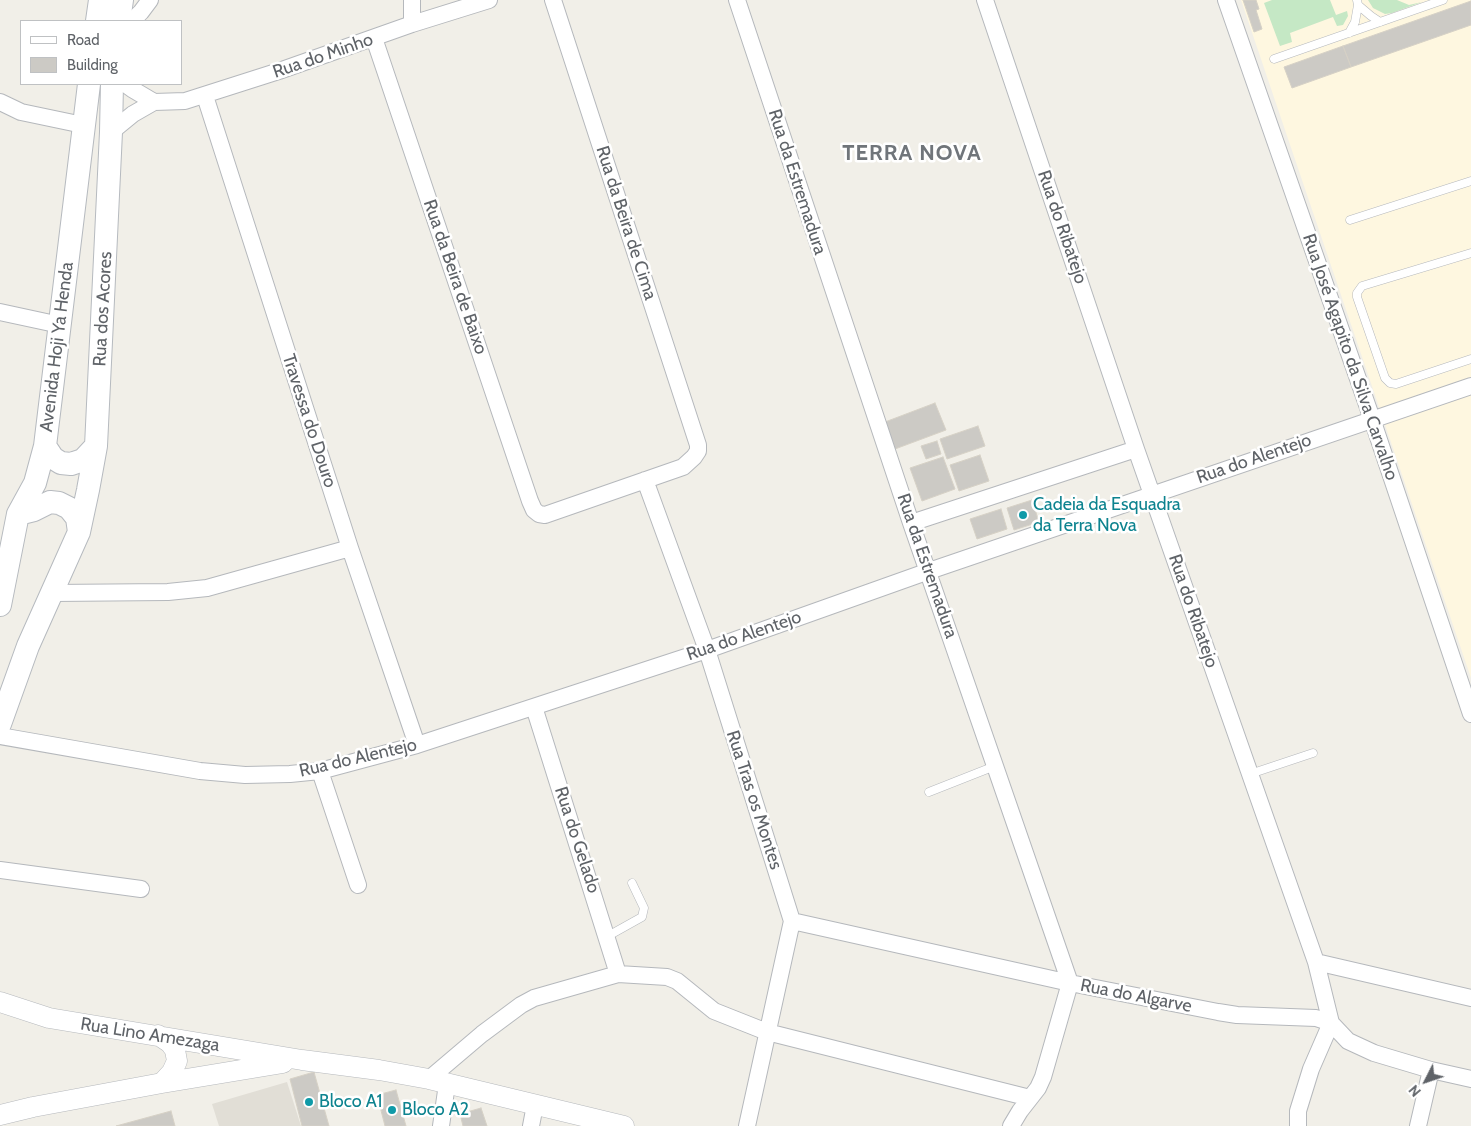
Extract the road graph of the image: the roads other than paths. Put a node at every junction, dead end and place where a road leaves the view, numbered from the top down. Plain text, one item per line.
1 (100, 0) edge
2 (122, 0) edge
3 (150, 0) edge
4 (412, 0) edge
5 (489, 0) edge
6 (553, 0) edge
7 (737, 0) edge
8 (985, 0) edge
9 (1226, 0) edge
10 (1443, 0) edge
11 (1358, 2) edge
12 (97, 20) edge
13 (119, 20) edge
14 (133, 20) edge
15 (1380, 22) junction
16 (412, 24) junction
17 (1349, 33) junction
18 (374, 38) junction
19 (1274, 59) dead end
20 (89, 85) edge
21 (112, 85) edge
22 (126, 85) edge
23 (205, 96) junction
24 (0, 102) edge
25 (154, 102) junction
26 (83, 125) junction
27 (111, 132) junction
28 (1471, 181) edge
29 (1350, 220) dead end
30 (1471, 254) edge
31 (0, 312) edge
32 (60, 326) junction
33 (1471, 359) edge
34 (1471, 386) edge
35 (1372, 419) junction
36 (45, 446) junction
37 (96, 446) junction
38 (1136, 449) junction
39 (645, 480) junction
40 (1152, 494) junction
41 (18, 514) junction
42 (911, 523) junction
43 (79, 532) junction
44 (350, 548) junction
45 (929, 571) junction
46 (52, 593) junction
47 (0, 605) edge
48 (707, 650) junction
49 (534, 707) junction
50 (1471, 714) edge
51 (0, 724) edge
52 (0, 736) edge
53 (417, 745) junction
54 (1313, 753) dead end
55 (995, 766) junction
56 (320, 771) junction
57 (1250, 774) junction
58 (929, 792) dead end
59 (0, 870) edge
60 (632, 883) dead end
61 (358, 885) dead end
62 (141, 889) dead end
63 (792, 921) junction
64 (608, 936) junction
65 (1316, 962) junction
66 (618, 974) junction
67 (1070, 983) junction
68 (1471, 998) edge
69 (0, 1002) edge
70 (1331, 1023) junction
71 (767, 1032) junction
72 (158, 1035) junction
73 (302, 1060) junction
74 (1431, 1070) junction
75 (1471, 1079) edge
76 (438, 1082) junction
77 (162, 1083) junction
78 (1030, 1098) junction
79 (536, 1105) junction
80 (0, 1115) edge
81 (595, 1122) edge
82 (441, 1126) edge
83 (531, 1126) edge
84 (624, 1126) edge
85 (747, 1126) edge
86 (1012, 1126) edge
87 (1298, 1126) edge
88 (1418, 1126) edge

1 - 12 main road
2 - 13 main road
3 - 14 street
4 - 16 street
5 - 16 street, Rua do Minho
6 - 39 street, Rua da Beira de Cima
7 - 42 street, Rua da Estremadura
8 - 38 street, Rua do Ribatejo
9 - 35 street, Rua José Agapito da Silva Carvalho
10 - 15 lane
11 - 15 lane
11 - 17 lane
15 - 17 lane
16 - 18 street, Rua do Minho
17 - 19 lane
18 - 23 street, Rua do Minho
18 - 39 street, Rua da Beira de Baixo
20 - 26 main road, Avenida Hoji Ya Henda
21 - 27 main road, Rua dos Acores
22 - 25 street
23 - 25 street, Rua do Minho
23 - 44 street, Travessa do Douro
24 - 26 street
25 - 27 street, Rua do Minho
26 - 32 main road, Avenida Hoji Ya Henda
27 - 37 main road, Rua dos Acores
28 - 29 lane
30 - 33 lane
31 - 32 street
32 - 36 main road, Avenida Hoji Ya Henda
34 - 35 street, Rua do Alentejo
35 - 40 street, Rua do Alentejo
35 - 50 street, Rua José Agapito da Silva Carvalho
36 - 37 main road
36 - 41 main road, Avenida Hoji Ya Henda
37 - 43 main road, Rua dos Acores
38 - 40 street, Rua do Ribatejo
38 - 42 street
39 - 48 street, Rua Tras os Montes
40 - 45 street, Rua do Alentejo
40 - 57 street, Rua do Ribatejo
41 - 43 main road
41 - 47 main road, Avenida Hoji Ya Henda
42 - 45 street, Rua da Estremadura
43 - 46 main road
44 - 46 street
44 - 53 street, Travessa do Douro
45 - 48 street, Rua do Alentejo
45 - 55 street, Rua da Estremadura
46 - 51 main road
48 - 49 street, Rua do Alentejo
48 - 63 street, Rua Tras os Montes
49 - 53 street, Rua do Alentejo
49 - 64 street, Rua do Gelado
52 - 56 street, Rua do Alentejo
53 - 56 street, Rua do Alentejo
54 - 57 lane
55 - 58 lane
55 - 67 street, Rua da Estremadura
56 - 61 street
57 - 65 street, Rua do Ribatejo
59 - 62 street
60 - 64 lane
63 - 67 street, Rua do Algarve
63 - 71 street
64 - 66 street, Rua do Gelado
65 - 68 street
65 - 70 street, Rua do Ribatejo
66 - 71 street
66 - 76 street
67 - 70 street, Rua do Algarve
67 - 78 street
69 - 72 street, Rua Lino Amezaga
70 - 74 street
70 - 87 street
71 - 78 street
71 - 85 street
72 - 73 street, Rua Lino Amezaga
72 - 77 street
73 - 76 street, Rua Lino Amezaga
73 - 77 street, Rua Lino Amezaga
74 - 75 street
74 - 88 street
76 - 79 street, Rua Lino Amezaga
76 - 82 street
77 - 80 street, Rua Lino Amezaga
78 - 86 street
79 - 81 street, Rua Lino Amezaga
79 - 83 street
81 - 84 street, Rua Lino Amezaga

